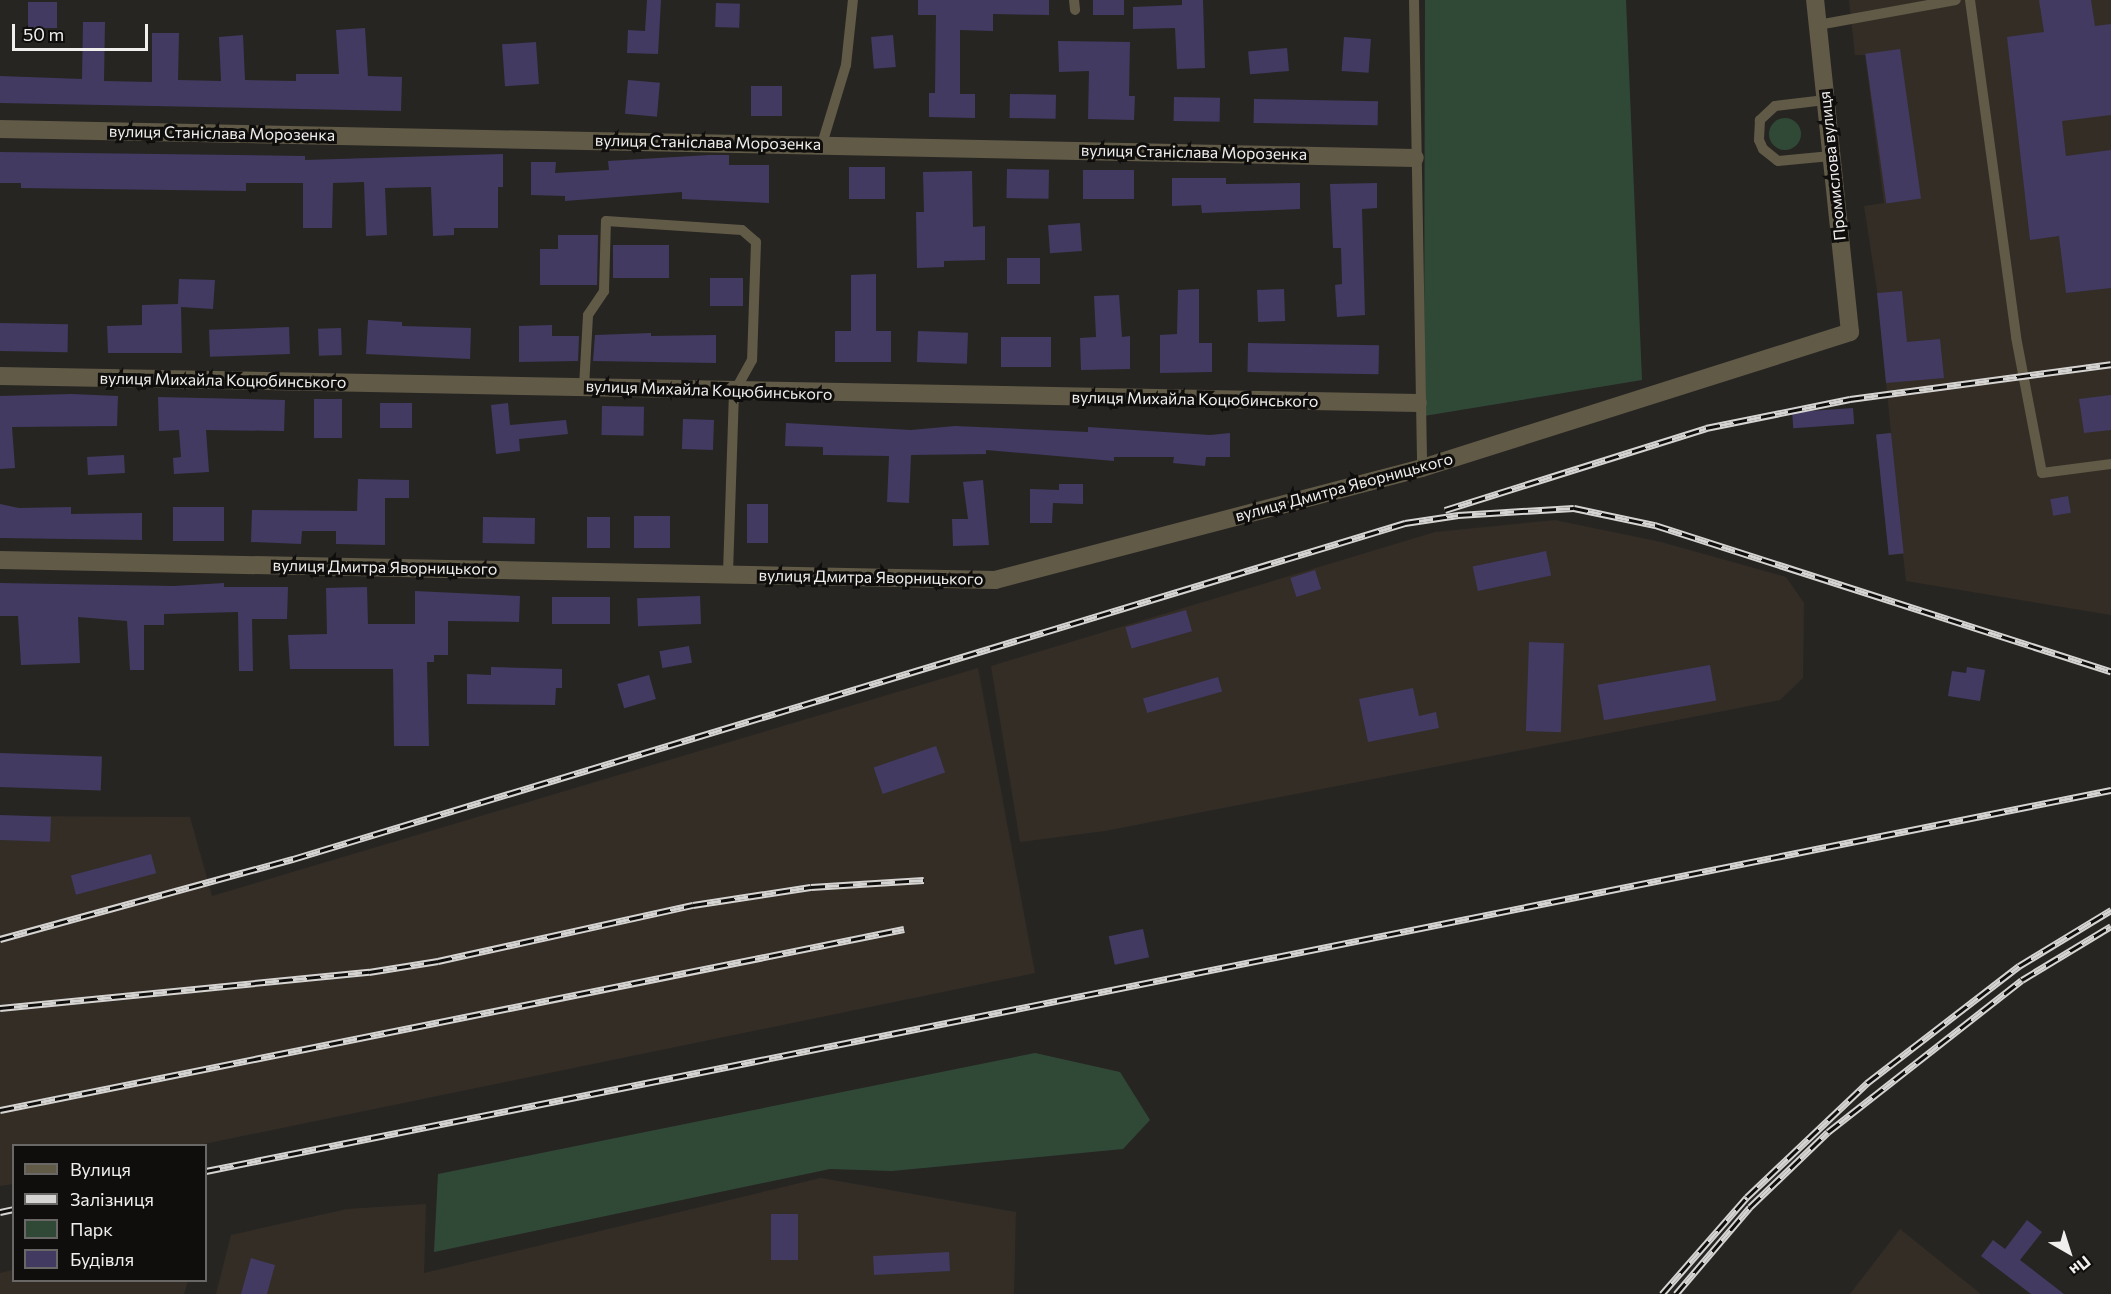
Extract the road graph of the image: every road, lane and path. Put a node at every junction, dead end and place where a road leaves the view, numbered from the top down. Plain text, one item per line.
1 (853, 0) edge
2 (1414, 0) edge
3 (1815, 0) edge
4 (1956, 0) edge
5 (1970, 0) edge
6 (1818, 25) junction
7 (1826, 100) junction
8 (0, 129) edge
9 (822, 144) junction
10 (1831, 156) junction
11 (1415, 158) junction
12 (1850, 332) joint
13 (0, 376) edge
14 (584, 387) junction
15 (734, 392) junction
16 (1419, 403) junction
17 (2111, 464) edge
18 (1422, 468) junction
19 (0, 560) edge
20 (728, 574) junction

1 - 9 lane
2 - 11 lane
3 - 6 street, Промислова вулиця
4 - 6 lane
5 - 17 lane
6 - 7 street, Промислова вулиця
7 - 10 street, Промислова вулиця
7 - 10 lane
8 - 9 street, вулиця Станіслава Морозенка
9 - 11 street, вулиця Станіслава Морозенка
10 - 12 street, Промислова вулиця
11 - 16 lane
12 - 18 street, вулиця Дмитра Яворницького
13 - 14 street, вулиця Михайла Коцюбинського
14 - 15 street, вулиця Михайла Коцюбинського
14 - 15 lane
15 - 16 street, вулиця Михайла Коцюбинського
15 - 20 lane
16 - 18 lane
18 - 20 street, вулиця Дмитра Яворницького
19 - 20 street, вулиця Дмитра Яворницького

